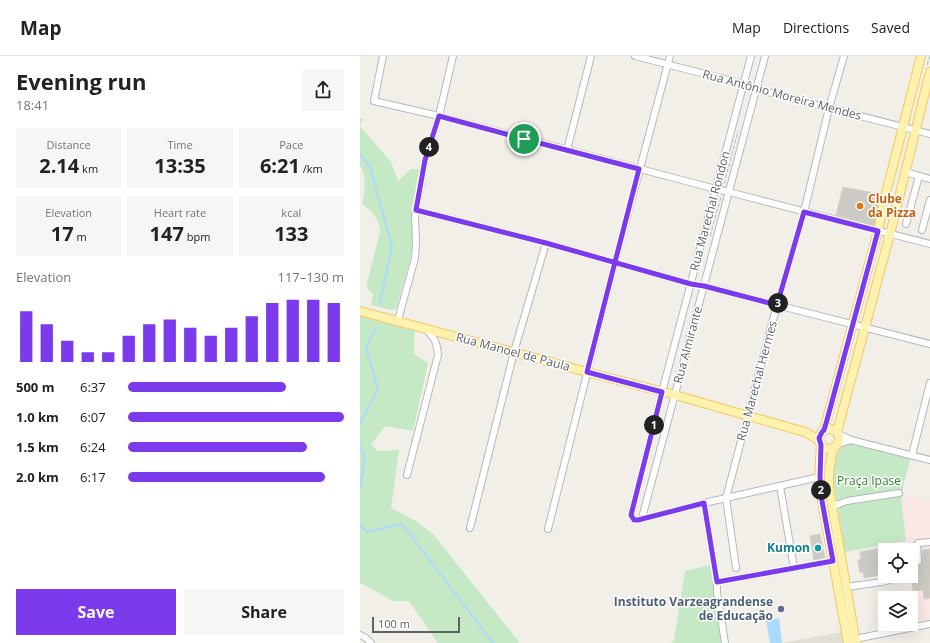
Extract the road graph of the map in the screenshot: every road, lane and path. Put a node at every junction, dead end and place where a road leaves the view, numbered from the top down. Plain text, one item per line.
1 (383, 56) edge
2 (452, 56) edge
3 (590, 56) edge
4 (635, 56) edge
5 (670, 56) edge
6 (751, 56) edge
7 (765, 56) edge
8 (844, 56) edge
9 (922, 56) edge
10 (668, 64) junction
11 (930, 72) edge
12 (744, 84) junction
13 (756, 89) junction
14 (830, 108) junction
15 (439, 116) junction
16 (904, 127) junction
17 (915, 130) junction
18 (930, 134) edge
19 (567, 150) junction
20 (639, 169) junction
21 (905, 172) junction
22 (919, 176) junction
23 (930, 179) edge
24 (716, 190) junction
25 (729, 192) junction
26 (930, 200) edge
27 (416, 210) junction
28 (804, 212) junction
29 (906, 224) dead end
30 (922, 230) dead end
31 (878, 231) junction
32 (890, 234) junction
33 (546, 243) junction
34 (930, 244) edge
35 (615, 262) junction
36 (691, 284) junction
37 (704, 286) junction
38 (777, 305) junction
39 (360, 311) edge
40 (398, 320) junction
41 (854, 324) junction
42 (425, 328) junction
43 (865, 328) junction
44 (930, 344) edge
45 (514, 352) junction
46 (587, 372) junction
47 (930, 383) edge
48 (662, 392) junction
49 (675, 394) junction
50 (748, 415) junction
51 (838, 433) junction
52 (822, 437) junction
53 (851, 440) junction
54 (836, 446) junction
55 (912, 456) junction
56 (930, 460) edge
57 (407, 475) dead end
58 (820, 477) junction
59 (780, 486) junction
60 (899, 493) dead end
61 (726, 498) junction
62 (704, 503) junction
63 (831, 503) junction
64 (642, 518) junction
65 (470, 528) dead end
66 (548, 529) dead end
67 (930, 542) edge
68 (918, 543) edge
69 (833, 561) junction
70 (736, 568) dead end
71 (794, 568) junction
72 (717, 582) junction
73 (878, 583) edge
74 (846, 587) junction
75 (930, 624) edge
76 (360, 634) edge
77 (853, 642) edge
78 (371, 643) edge
79 (725, 643) edge

1 - 15 street
2 - 15 street
3 - 19 street
4 - 10 street, Rua Antônio Moreira Mendes
5 - 10 street
6 - 12 street, Rua Marechal Rondon
7 - 13 street, Rua Almirante
8 - 14 street, Rua Marechal Hermes
9 - 16 main road
10 - 12 street, Rua Antônio Moreira Mendes
10 - 20 street
11 - 17 main road
12 - 13 street, Rua Antônio Moreira Mendes
12 - 24 street, Rua Marechal Rondon
13 - 14 street, Rua Antônio Moreira Mendes
13 - 25 street, Rua Almirante
14 - 16 street, Rua Antônio Moreira Mendes
14 - 28 street, Rua Marechal Hermes
15 - 19 street
15 - 27 street
16 - 17 street, Rua Antônio Moreira Mendes
16 - 31 main road
17 - 18 street, Rua Antônio Moreira Mendes
17 - 21 main road
19 - 20 street
20 - 24 street
20 - 35 street
21 - 22 street
21 - 32 main road
22 - 23 street
22 - 29 street
24 - 25 street
24 - 36 street, Rua Marechal Rondon
25 - 28 street
25 - 37 street, Rua Almirante
26 - 30 street
27 - 33 street
27 - 40 street
28 - 31 street
28 - 38 street, Rua Marechal Hermes
31 - 32 street
31 - 41 main road
32 - 34 street
32 - 43 main road
33 - 35 street
33 - 45 street
35 - 36 street
35 - 46 street
36 - 37 street
36 - 48 street, Rua Marechal Rondon
37 - 38 street
37 - 49 street, Rua Almirante
38 - 41 street
38 - 50 street, Rua Marechal Hermes
39 - 40 main road, Rua Manoel de Paula
40 - 42 main road, Rua Manoel de Paula
41 - 43 street
41 - 52 main road
42 - 45 main road, Rua Manoel de Paula
42 - 57 street
43 - 44 street
43 - 51 main road
45 - 46 main road, Rua Manoel de Paula
45 - 65 street
46 - 48 main road, Rua Manoel de Paula
46 - 66 street
47 - 55 street
48 - 49 main road, Rua Manoel de Paula
48 - 64 street, Rua Marechal Rondon
49 - 50 main road, Rua Manoel de Paula
49 - 64 street, Rua Almirante
50 - 52 main road, Rua Manoel de Paula
50 - 61 street, Rua Marechal Hermes
51 - 52 main road
51 - 53 street
51 - 54 main road
52 - 54 main road
52 - 58 main road
53 - 54 street
53 - 55 street
54 - 63 main road
55 - 56 street
58 - 59 street
58 - 69 main road
59 - 61 street
59 - 71 street
60 - 63 street
61 - 62 street
61 - 70 street
62 - 64 street
62 - 72 street
63 - 74 main road
67 - 68 street
69 - 71 street
69 - 77 main road
71 - 72 street
72 - 79 street
73 - 74 street
74 - 77 main road
75 - 77 street
76 - 78 street

